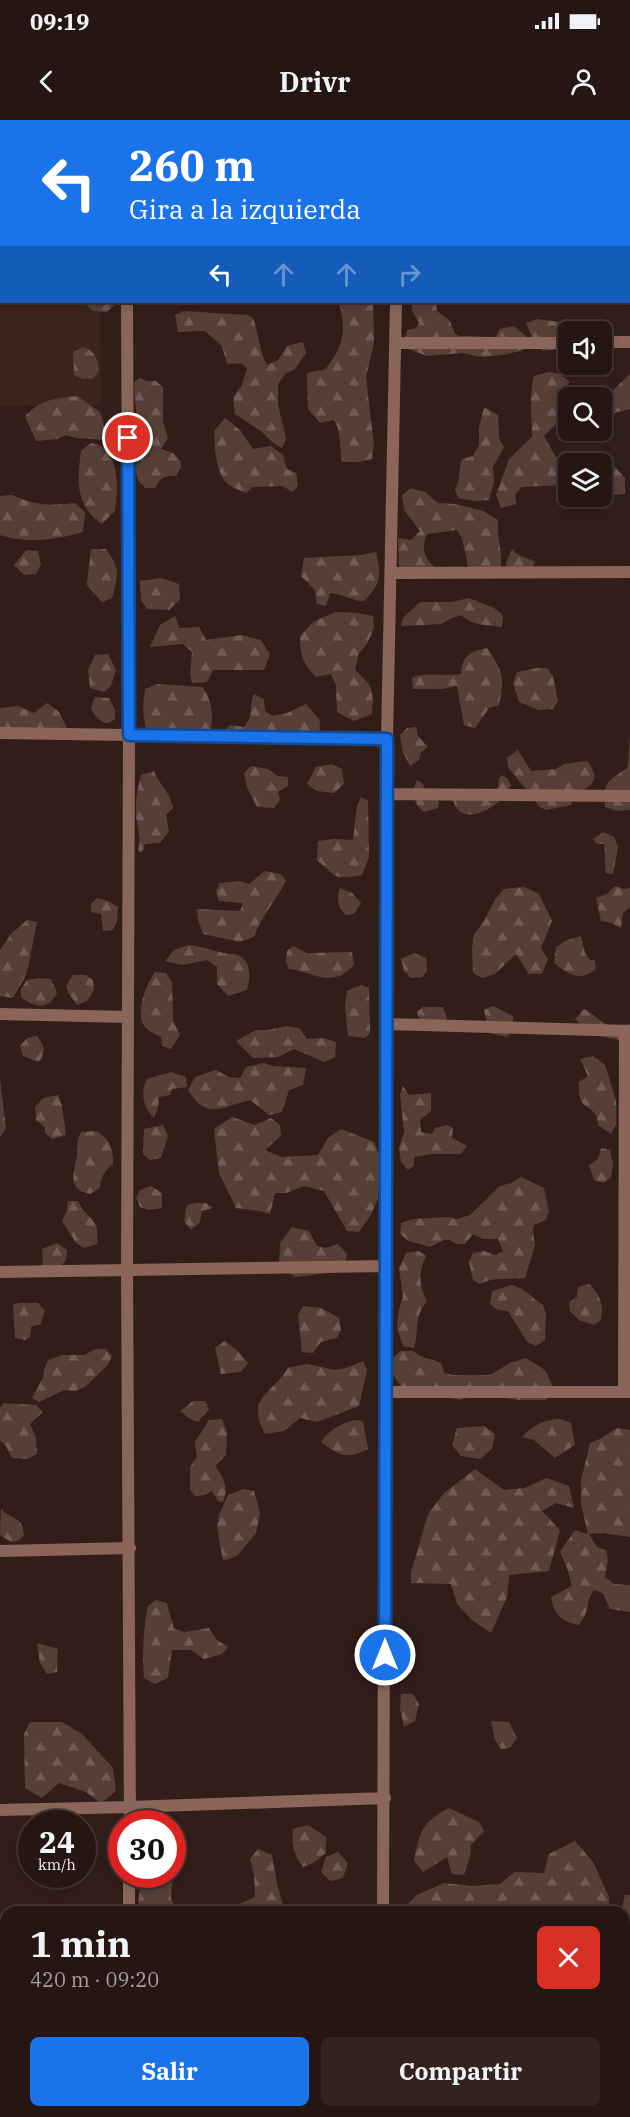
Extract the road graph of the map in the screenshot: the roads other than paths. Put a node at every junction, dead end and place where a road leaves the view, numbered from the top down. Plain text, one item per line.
1 (127, 303) edge
2 (396, 303) edge
3 (558, 342) edge
4 (612, 342) edge
5 (630, 342) edge
6 (396, 343) junction
7 (630, 572) edge
8 (392, 573) junction
9 (0, 733) edge
10 (129, 735) junction
11 (387, 739) junction
12 (387, 794) junction
13 (630, 796) edge
14 (0, 1014) edge
15 (128, 1017) junction
16 (386, 1024) junction
17 (627, 1030) edge
18 (386, 1266) junction
19 (127, 1269) junction
20 (0, 1272) edge
21 (627, 1391) edge
22 (384, 1392) junction
23 (130, 1548) junction
24 (0, 1551) edge
25 (385, 1798) junction
26 (130, 1807) junction
27 (0, 1809) edge
28 (129, 1888) edge
29 (129, 1906) edge
30 (383, 1906) edge

1 - 10 street
2 - 6 street
3 - 6 street
4 - 5 street
6 - 8 street
7 - 8 street
8 - 11 street
9 - 10 street
10 - 11 street
10 - 15 street
11 - 12 street
12 - 13 street
12 - 16 street
14 - 15 street
15 - 19 street
16 - 17 street
16 - 18 street
17 - 21 street
18 - 19 street
18 - 22 street
19 - 20 street
19 - 23 street
21 - 22 street
22 - 25 street
23 - 24 street
23 - 26 street
25 - 26 street
25 - 30 street
26 - 27 street
28 - 29 street

